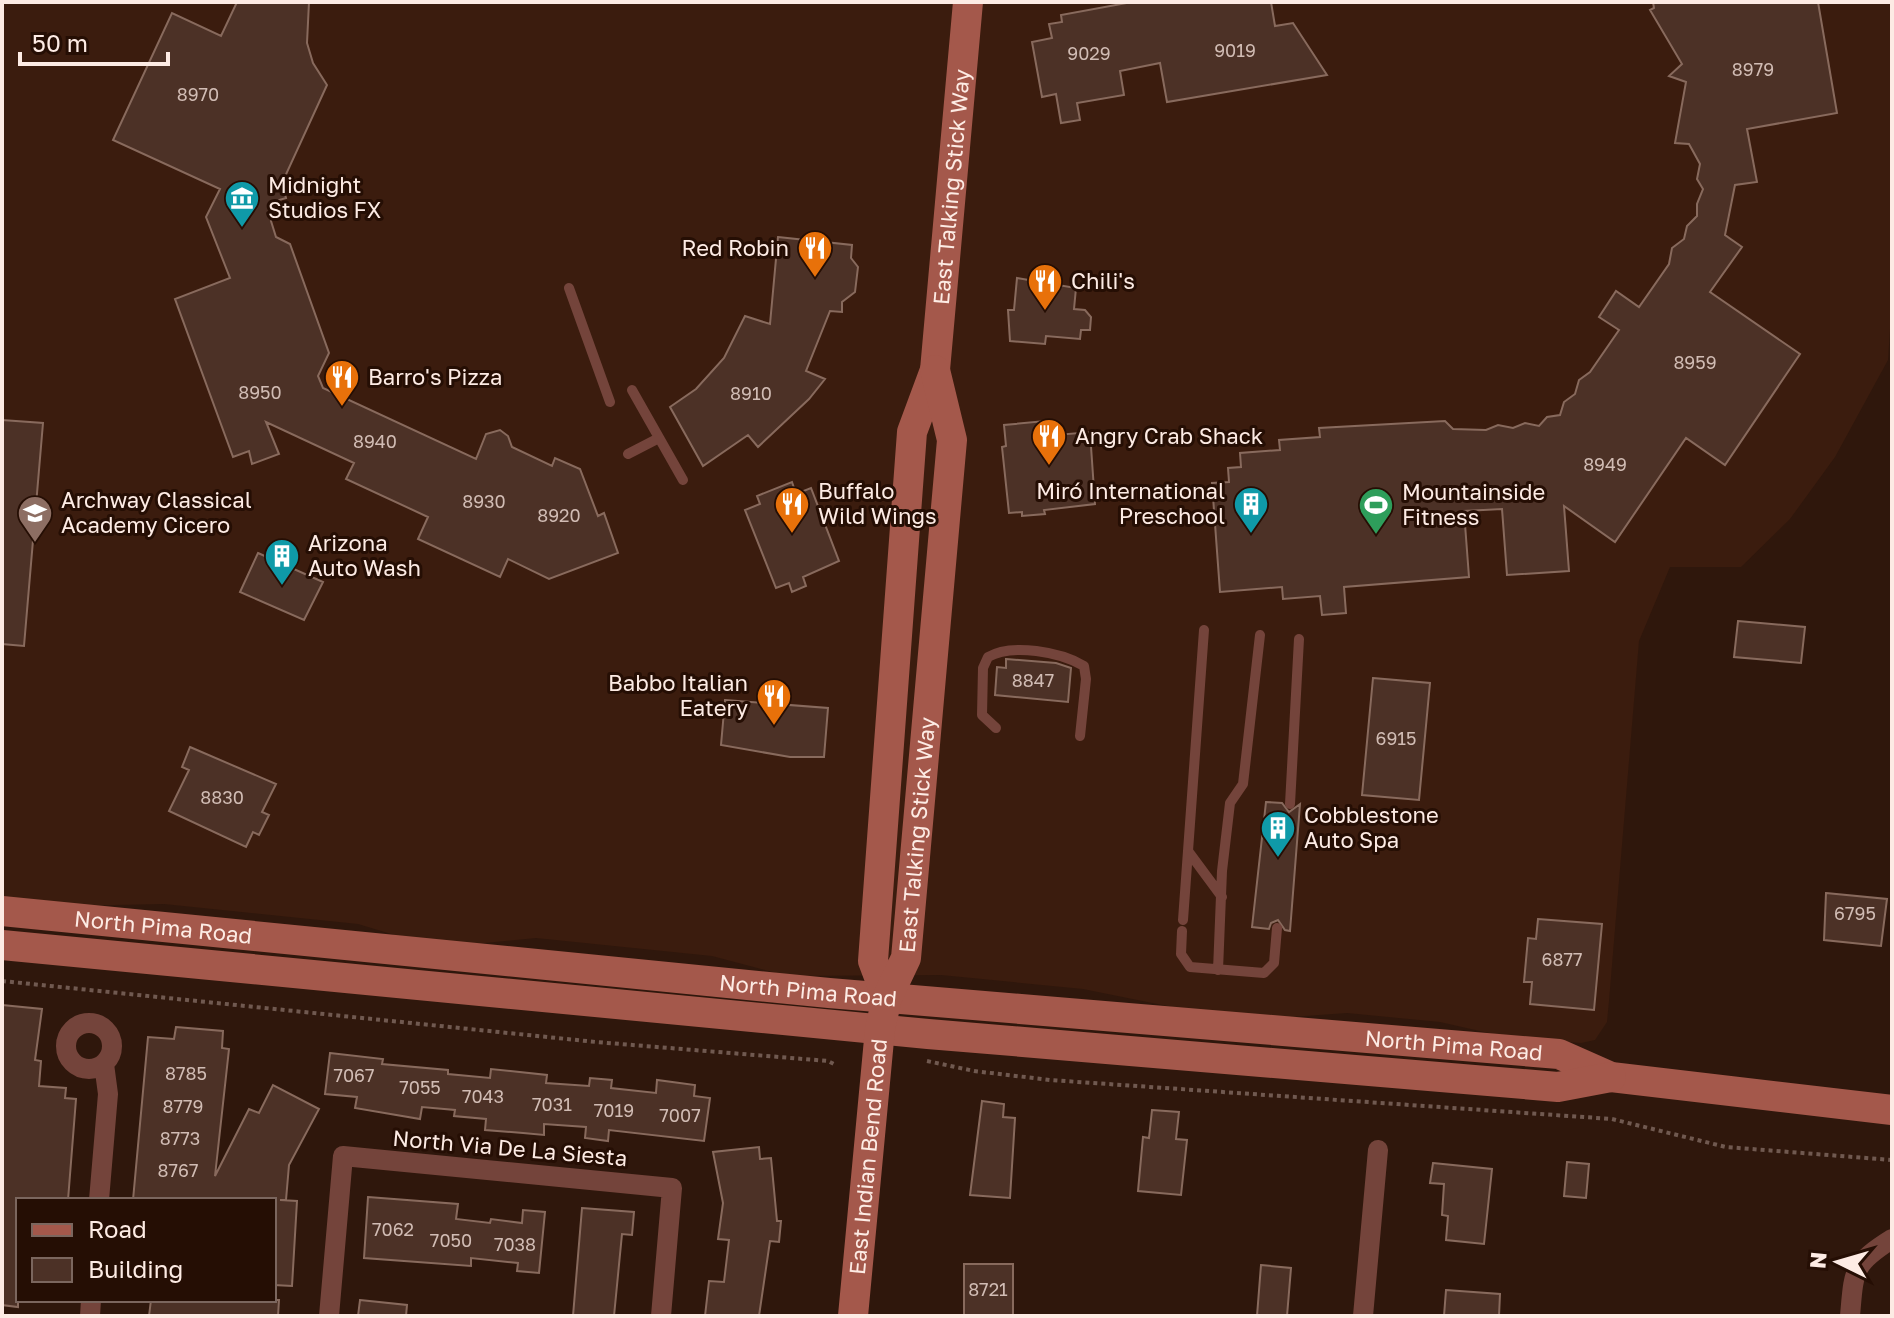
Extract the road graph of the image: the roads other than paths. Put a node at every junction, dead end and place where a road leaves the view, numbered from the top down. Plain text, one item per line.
1 (968, 2) edge
2 (569, 288) dead end
3 (935, 370) junction
4 (632, 390) dead end
5 (610, 402) dead end
6 (659, 438) junction
7 (628, 454) dead end
8 (910, 463) junction
9 (683, 480) dead end
10 (937, 615) junction
11 (1204, 630) dead end
12 (1260, 635) dead end
13 (1299, 639) dead end
14 (996, 728) dead end
15 (1080, 736) dead end
16 (1290, 804) dead end
17 (1188, 851) junction
18 (1222, 897) junction
19 (2, 911) edge
20 (1277, 928) dead end
21 (2, 945) edge
22 (490, 960) junction
23 (1218, 970) junction
24 (278, 971) junction
25 (887, 998) junction
26 (880, 1029) junction
27 (104, 1064) dead end
28 (1611, 1077) junction
29 (1892, 1110) edge
30 (1378, 1150) dead end
31 (99, 1198) edge
32 (1892, 1239) edge
33 (329, 1316) edge
34 (661, 1316) edge
35 (853, 1316) edge
36 (1363, 1316) edge
37 (1850, 1316) edge

1 - 3 main road, East Talking Stick Way
2 - 5 lane
3 - 8 main road, East Talking Stick Way
3 - 10 main road, East Talking Stick Way
4 - 6 lane
6 - 7 lane
6 - 9 lane
8 - 10 main road
8 - 25 main road, East Talking Stick Way
10 - 25 main road, East Talking Stick Way
11 - 17 lane
12 - 18 lane
13 - 16 lane
14 - 15 lane
17 - 18 lane
17 - 23 lane
18 - 23 lane
19 - 22 main road, North Pima Road
20 - 23 lane
21 - 24 main road, North Pima Road
22 - 24 main road
22 - 25 main road, North Pima Road
24 - 26 main road, North Pima Road
25 - 26 main road, East Indian Bend Road
25 - 28 main road, North Pima Road
26 - 28 main road, North Pima Road
26 - 35 main road, East Indian Bend Road
27 - 31 street
28 - 29 main road, North Pima Road
30 - 36 street
32 - 37 street
33 - 34 street, North Via De La Siesta

